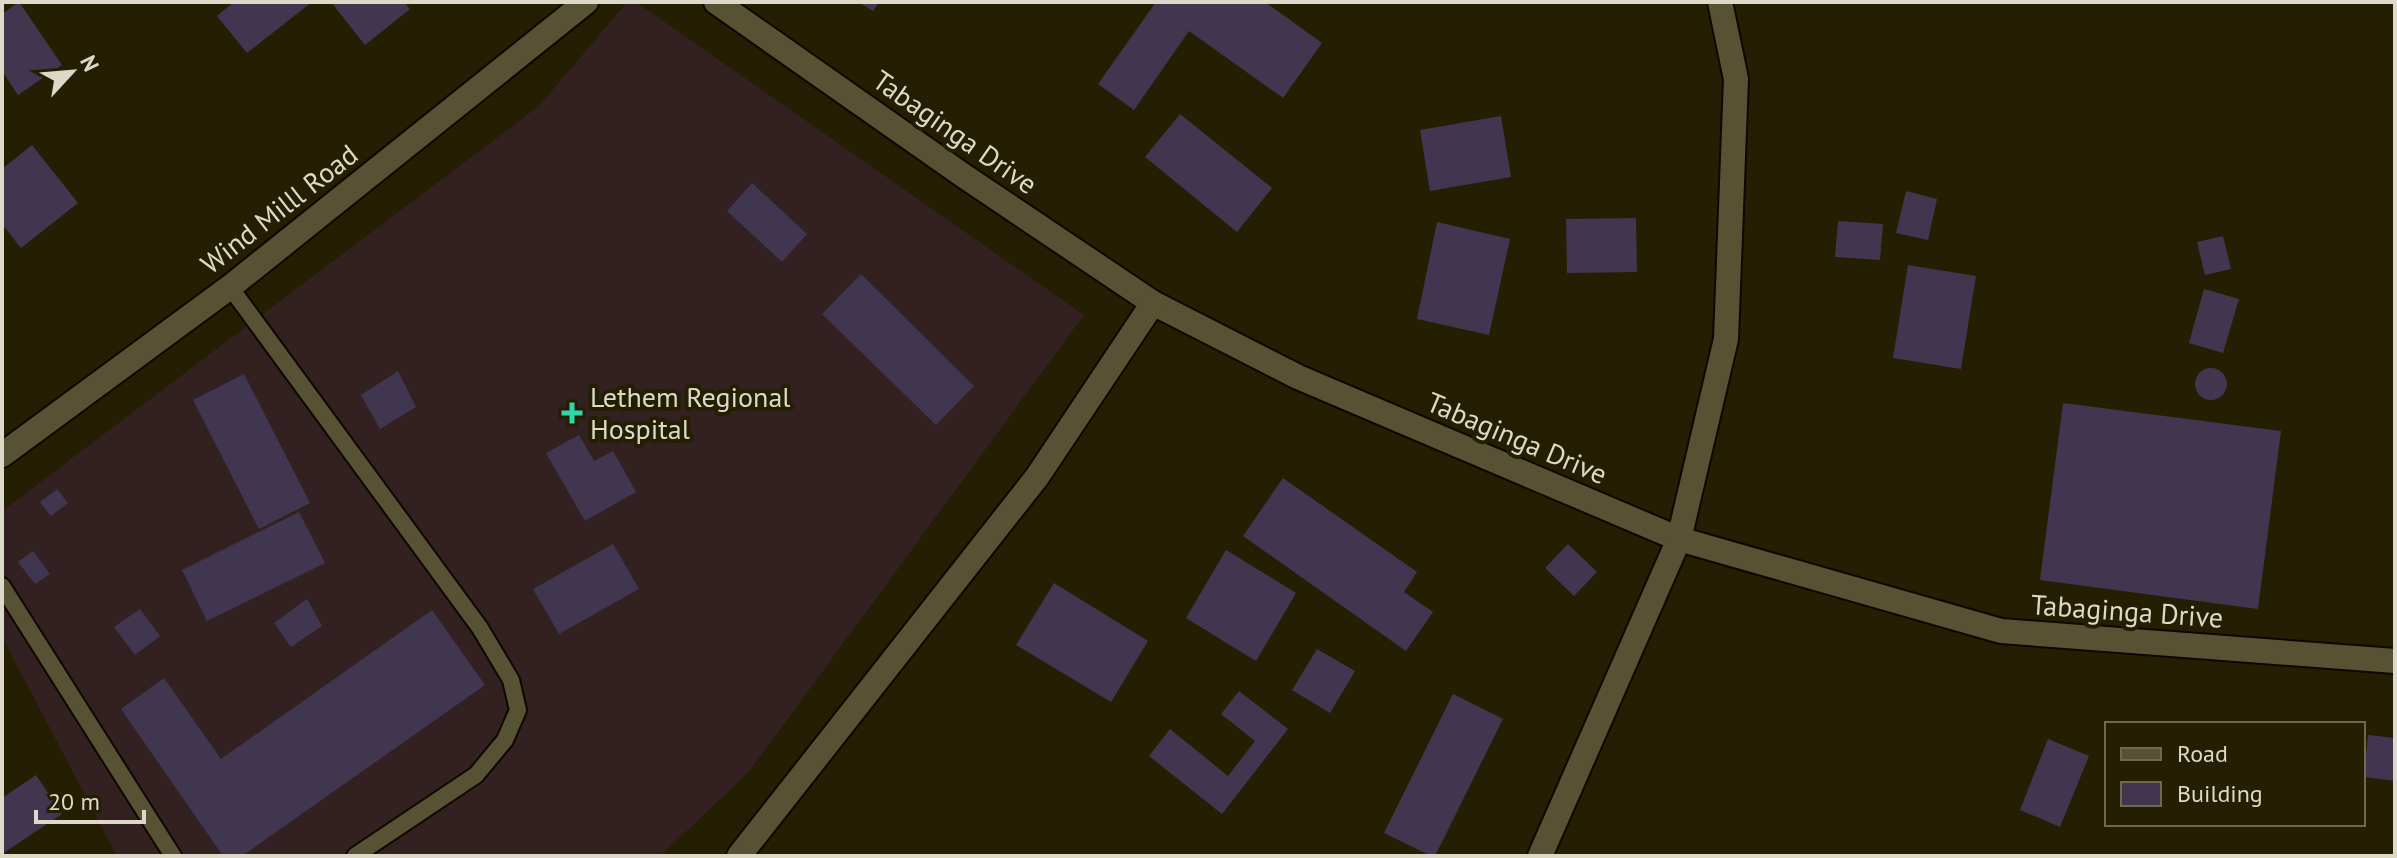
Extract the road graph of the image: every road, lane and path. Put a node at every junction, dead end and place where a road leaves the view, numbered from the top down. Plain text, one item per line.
1 (586, 2) edge
2 (716, 2) edge
3 (1720, 2) edge
4 (230, 287) junction
5 (1153, 303) junction
6 (2, 455) edge
7 (1679, 539) junction
8 (2, 586) edge
9 (2395, 661) edge
10 (173, 856) edge
11 (355, 856) edge
12 (739, 856) edge
13 (1540, 856) edge

1 - 4 street, Wind Milll Road
2 - 5 street, Tabaginga Drive
3 - 7 street
4 - 6 street, Wind Milll Road
4 - 11 lane
5 - 7 street, Tabaginga Drive
5 - 12 street
7 - 9 street, Tabaginga Drive
7 - 13 street
8 - 10 lane

